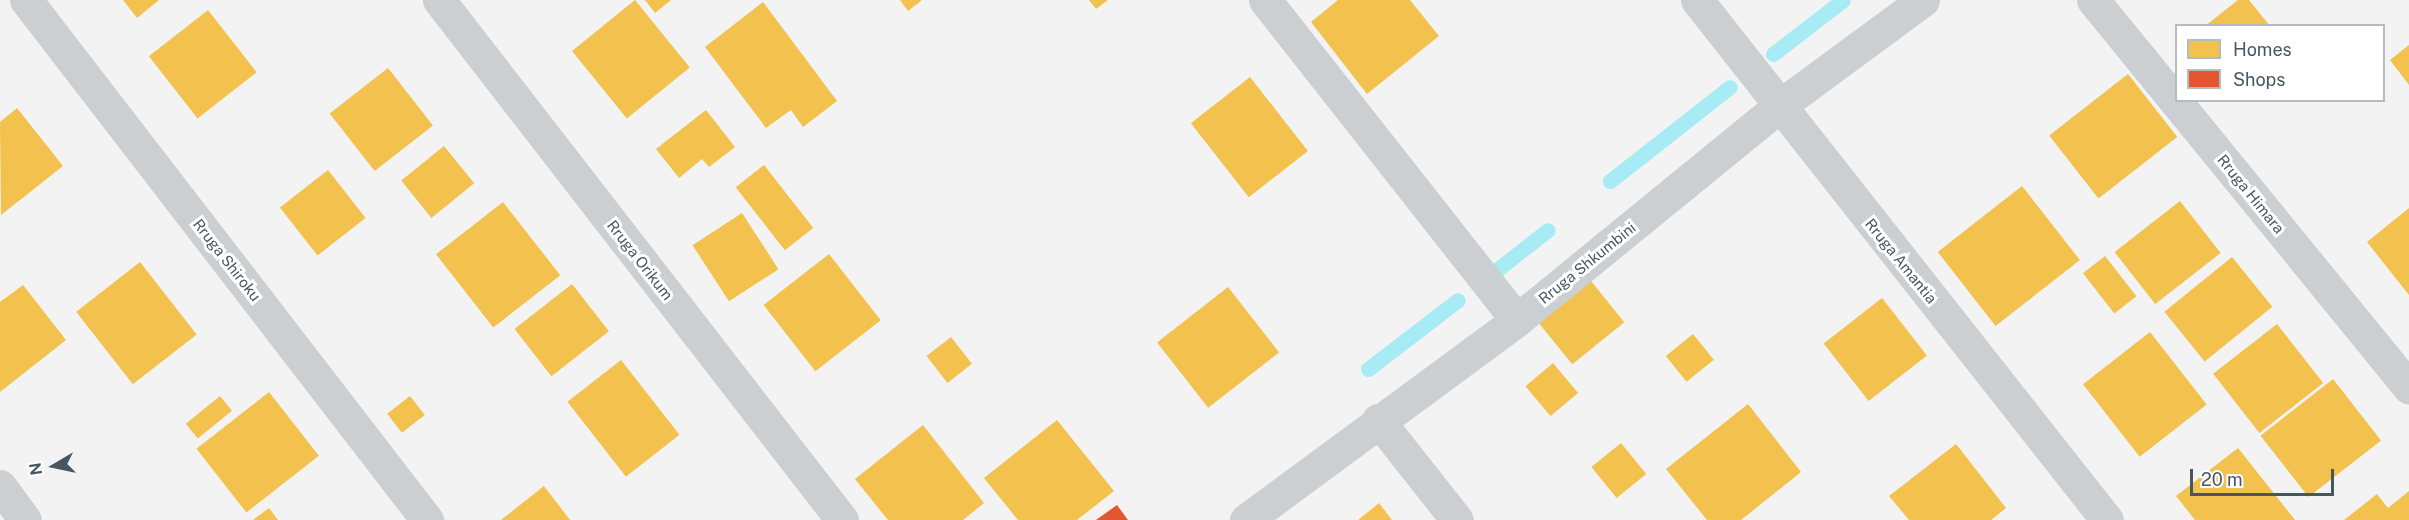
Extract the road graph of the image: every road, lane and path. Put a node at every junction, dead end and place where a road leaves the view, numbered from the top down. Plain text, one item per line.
1 (26, 0) edge
2 (439, 0) edge
3 (1265, 0) edge
4 (1697, 0) edge
5 (1923, 0) edge
6 (2093, 0) edge
7 (2175, 100) edge
8 (2176, 102) edge
9 (1778, 107) junction
10 (1517, 320) junction
11 (2409, 387) edge
12 (1378, 420) junction
13 (0, 486) edge
14 (25, 520) edge
15 (427, 520) edge
16 (842, 520) edge
17 (1246, 520) edge
18 (1457, 520) edge
19 (2107, 520) edge

1 - 15 street, Rruga Shiroku
2 - 16 street, Rruga Orikum
3 - 10 street
4 - 9 street, Rruga Amantia
5 - 9 street, Rruga Shkumbini
6 - 7 street, Rruga Himara
8 - 11 street, Rruga Himara
9 - 10 street, Rruga Shkumbini
9 - 19 street, Rruga Amantia
10 - 12 street, Rruga Shkumbini
12 - 17 street, Rruga Shkumbini
12 - 18 street
13 - 14 street

